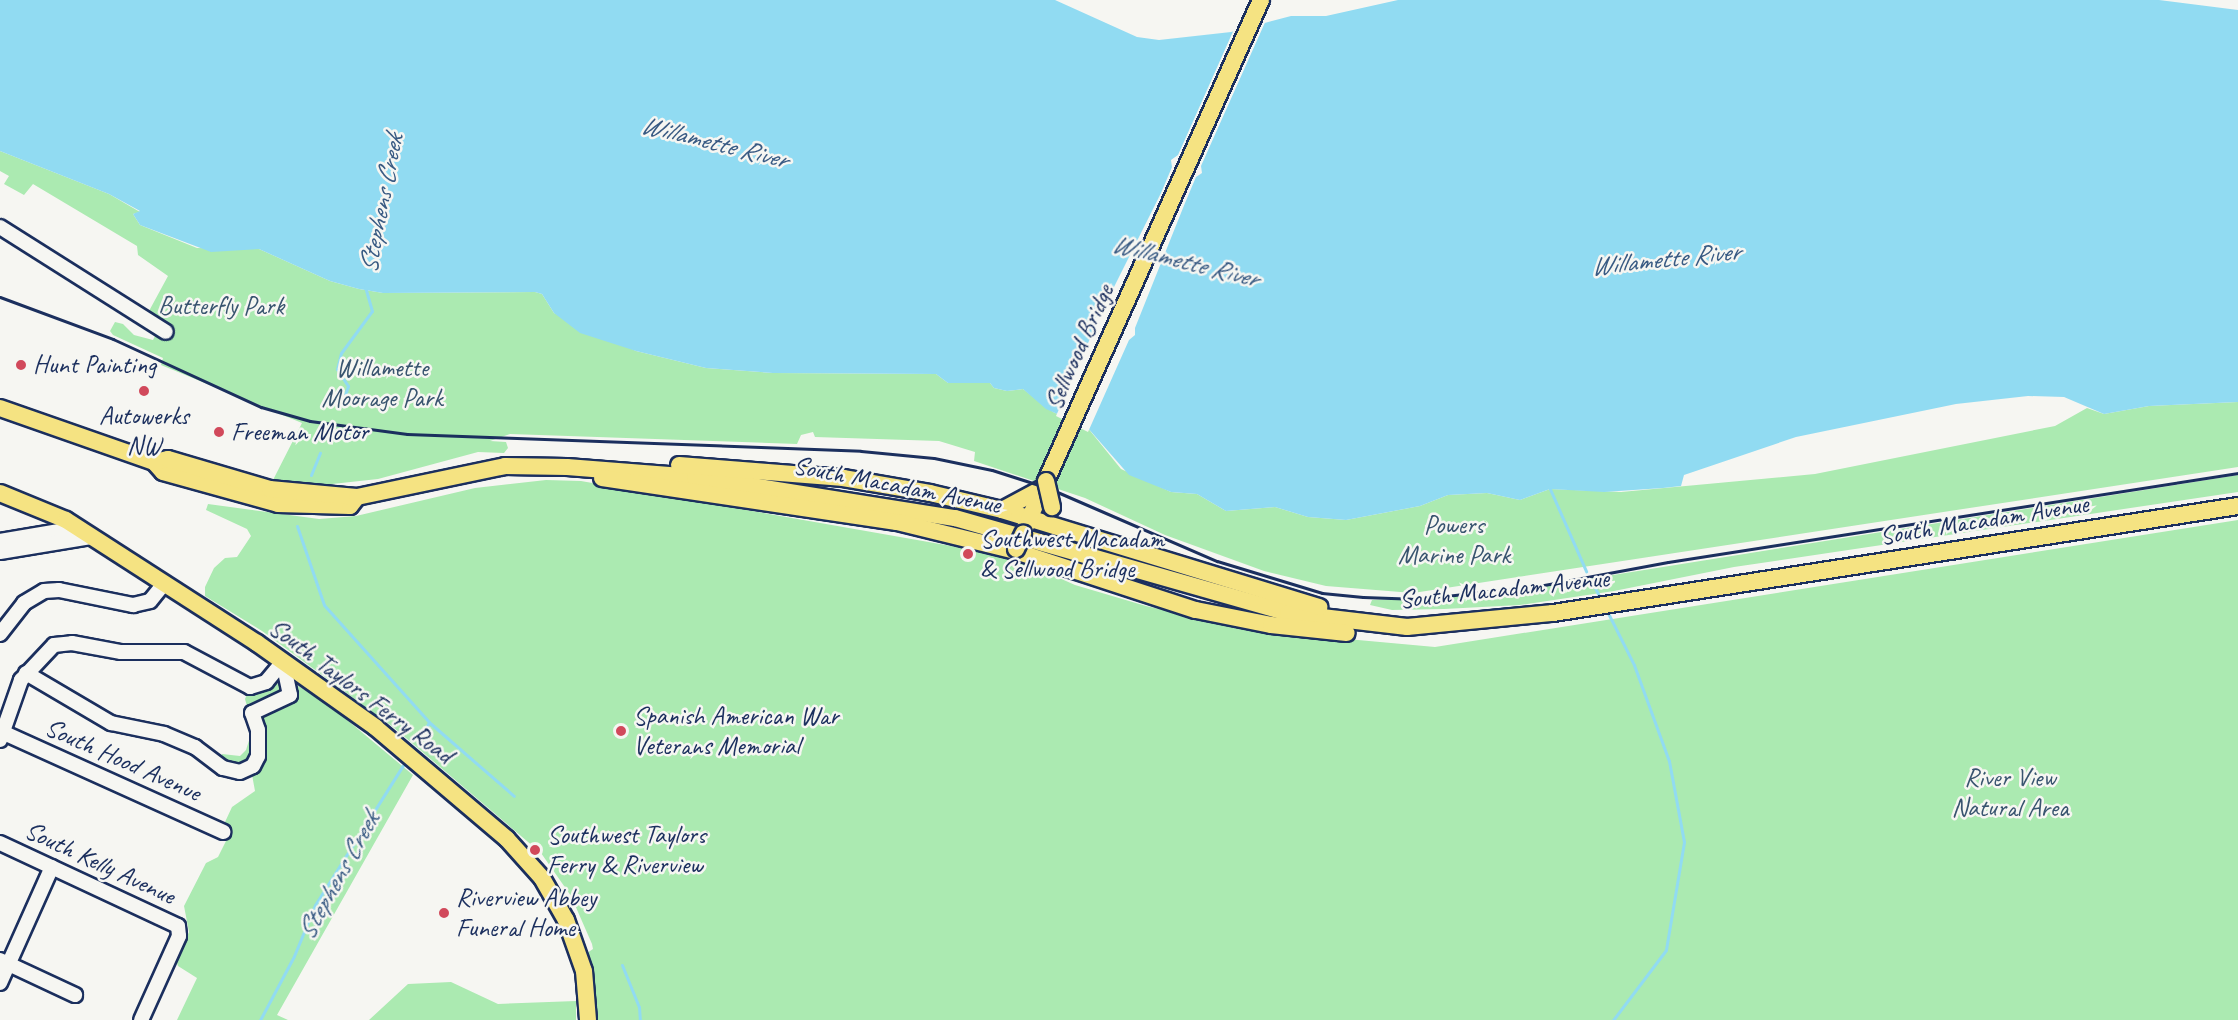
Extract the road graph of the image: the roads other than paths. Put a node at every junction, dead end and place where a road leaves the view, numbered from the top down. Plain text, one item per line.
1 (1261, 0) edge
2 (1, 230) edge
3 (166, 332) dead end
4 (0, 408) edge
5 (154, 462) junction
6 (567, 467) junction
7 (620, 470) junction
8 (1045, 485) junction
9 (277, 490) junction
10 (0, 493) edge
11 (357, 496) junction
12 (262, 500) junction
13 (2238, 506) edge
14 (1002, 510) junction
15 (1029, 520) junction
16 (1070, 530) junction
17 (84, 532) junction
18 (0, 541) edge
19 (1016, 550) junction
20 (0, 552) edge
21 (165, 584) junction
22 (1407, 627) junction
23 (0, 634) edge
24 (283, 662) junction
25 (26, 673) junction
26 (1, 736) edge
27 (223, 832) dead end
28 (0, 843) edge
29 (52, 867) junction
30 (4, 962) edge
31 (0, 983) edge
32 (75, 995) dead end
33 (141, 1020) edge
34 (588, 1020) edge

1 - 8 main road, Sellwood Bridge
2 - 3 street
4 - 5 main road, South Macadam Avenue
5 - 9 main road, South Macadam Avenue
5 - 12 main road, South Macadam Avenue
6 - 7 main road, South Macadam Avenue
6 - 11 main road, South Macadam Avenue
6 - 19 main road
7 - 14 main road
7 - 22 main road, South Macadam Avenue
8 - 14 main road
8 - 15 main road, Sellwood Bridge
8 - 16 main road, bridge
9 - 11 main road, South Macadam Avenue
9 - 12 main road
10 - 17 main road, South Taylors Ferry Road
11 - 12 main road, South Macadam Avenue
13 - 22 main road, South Macadam Avenue
14 - 15 main road
15 - 16 main road
15 - 19 main road, Sellwood Bridge, bridge
16 - 22 main road
17 - 18 street
17 - 20 street
17 - 21 main road, South Taylors Ferry Road
19 - 22 main road
21 - 23 street
21 - 24 main road, South Taylors Ferry Road
24 - 25 street
24 - 25 street
24 - 34 main road, South Taylors Ferry Road
25 - 26 street
26 - 27 street, South Hood Avenue
28 - 29 street, South Kelly Avenue
29 - 30 street
29 - 33 street, South Kelly Avenue
30 - 31 street
30 - 32 street

